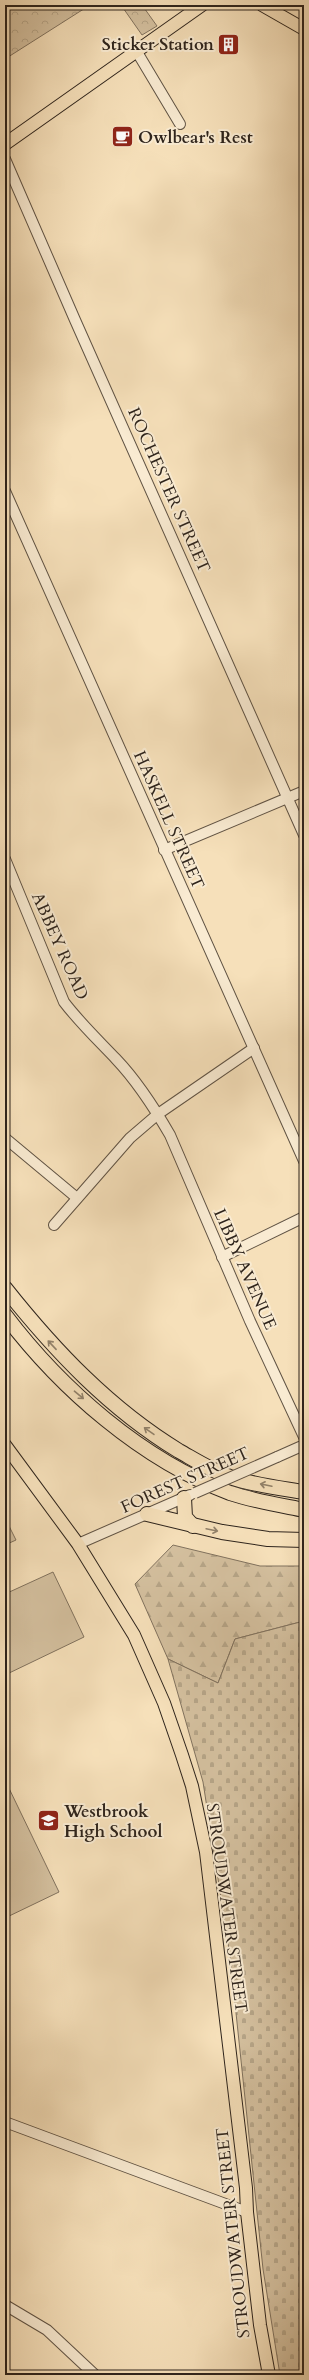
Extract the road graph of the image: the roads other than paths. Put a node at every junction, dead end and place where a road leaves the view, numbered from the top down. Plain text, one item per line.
1 (202, 5) edge
2 (262, 5) edge
3 (304, 29) edge
4 (137, 52) junction
5 (180, 124) dead end
6 (5, 144) edge
7 (5, 159) edge
8 (5, 490) edge
9 (304, 791) edge
10 (288, 798) junction
11 (304, 835) edge
12 (164, 850) junction
13 (5, 858) edge
14 (254, 1048) junction
15 (158, 1114) junction
16 (5, 1138) edge
17 (304, 1161) edge
18 (77, 1198) junction
19 (304, 1217) edge
20 (54, 1225) dead end
21 (222, 1257) junction
22 (5, 1288) edge
23 (5, 1315) edge
24 (304, 1437) edge
25 (5, 1445) edge
26 (304, 1445) edge
27 (304, 1492) edge
28 (189, 1496) junction
29 (304, 1510) edge
30 (147, 1514) junction
31 (192, 1526) junction
32 (304, 1540) edge
33 (78, 1544) junction
34 (5, 2122) edge
35 (247, 2212) junction
36 (5, 2305) edge
37 (95, 2375) edge
38 (268, 2375) edge

1 - 4 main road
2 - 3 main road
4 - 5 street
4 - 6 main road
7 - 10 street, ROCHESTER STREET
8 - 12 street, HASKELL STREET
9 - 10 street
10 - 11 street, ROCHESTER STREET
10 - 12 street
12 - 14 street, HASKELL STREET
13 - 15 street, ABBEY ROAD
14 - 15 street
14 - 17 street, HASKELL STREET
15 - 18 street
15 - 21 street, LIBBY AVENUE
16 - 18 street
18 - 20 street
19 - 21 street
21 - 24 street, LIBBY AVENUE
27 -> 22 highway
23 -> 29 highway
25 - 33 main road, STROUDWATER STREET
26 - 28 street, FOREST STREET, bridge
28 - 30 street, FOREST STREET
28 - 31 highway
30 - 31 highway
30 - 33 street, FOREST STREET
31 -> 32 highway
33 - 35 main road, STROUDWATER STREET
34 - 35 street
35 - 38 main road, STROUDWATER STREET
36 - 37 street

